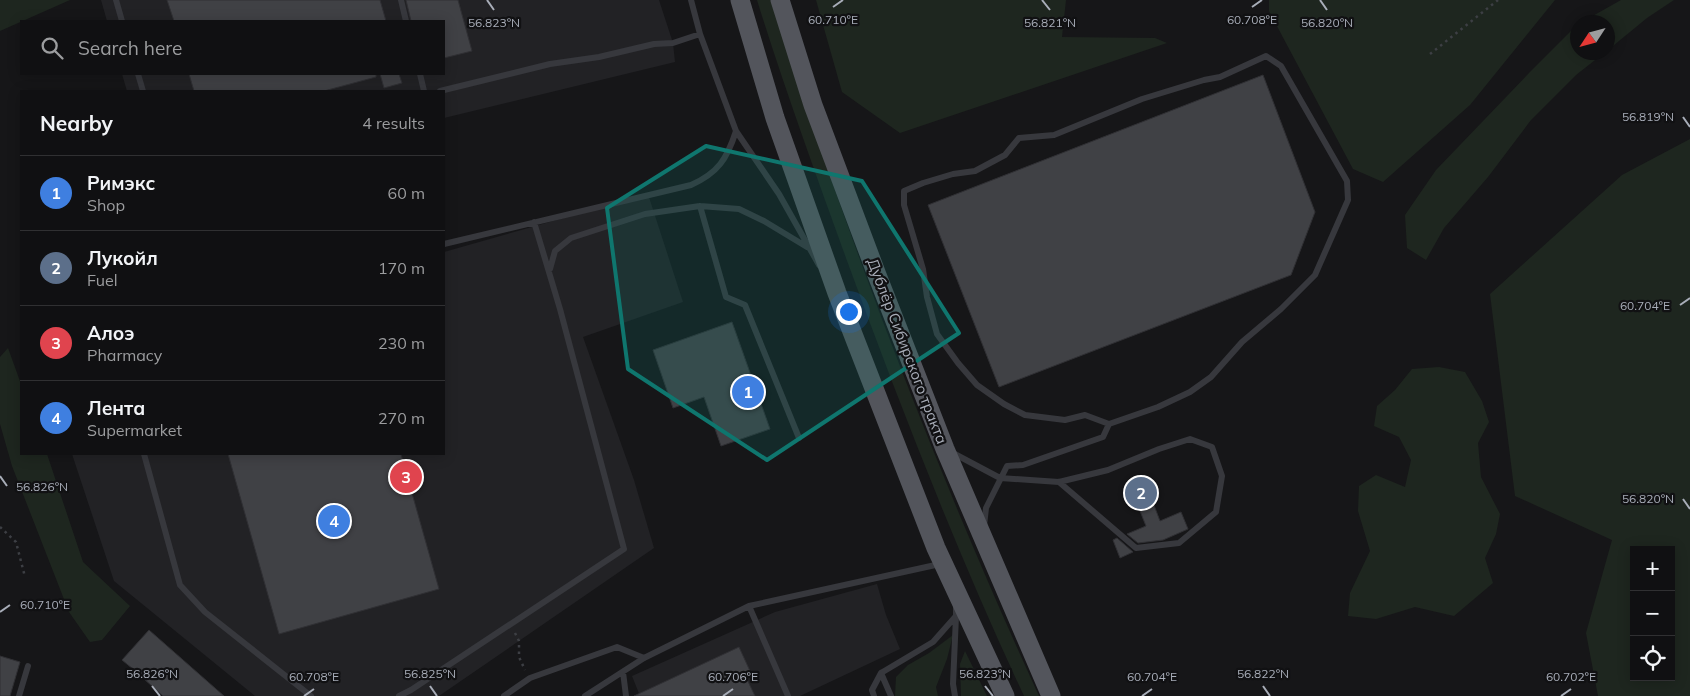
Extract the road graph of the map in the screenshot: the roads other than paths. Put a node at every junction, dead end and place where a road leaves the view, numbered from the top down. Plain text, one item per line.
1 (116, 0) edge
2 (401, 0) edge
3 (691, 0) edge
4 (740, 0) edge
5 (780, 0) edge
6 (122, 20) edge
7 (406, 20) edge
8 (700, 34) junction
9 (138, 75) edge
10 (420, 75) edge
11 (143, 90) edge
12 (424, 90) edge
13 (444, 90) edge
14 (736, 132) junction
15 (700, 206) junction
16 (534, 222) junction
17 (445, 244) edge
18 (808, 248) junction
19 (549, 270) junction
20 (836, 292) junction
21 (1109, 424) junction
22 (799, 438) dead end
23 (945, 449) junction
24 (144, 455) edge
25 (1000, 478) junction
26 (1059, 482) junction
27 (982, 540) junction
28 (943, 563) junction
29 (955, 588) junction
30 (749, 606) junction
31 (956, 616) junction
32 (644, 658) junction
33 (28, 666) dead end
34 (623, 672) junction
35 (880, 673) junction
36 (411, 693) edge
37 (19, 696) edge
38 (311, 696) edge
39 (399, 696) edge
40 (504, 696) edge
41 (585, 696) edge
42 (626, 696) edge
43 (788, 696) edge
44 (874, 696) edge
45 (891, 696) edge
46 (955, 696) edge
47 (1005, 696) edge
48 (1051, 696) edge

1 - 6 lane
2 - 7 lane
3 - 8 lane
4 - 20 main road
5 - 23 main road, Дублёр Сибирского тракта
8 - 13 lane
8 - 14 lane
9 - 11 lane
10 - 12 lane
14 - 16 lane
14 - 18 lane
15 - 18 lane
15 - 19 lane
15 - 22 lane
16 - 17 lane
16 - 19 lane
18 - 20 lane
19 - 36 lane
20 - 28 main road
21 - 21 lane
21 - 25 lane
23 - 25 lane
23 - 27 main road, Дублёр Сибирского тракта
24 - 38 lane
25 - 26 lane
25 - 27 lane
26 - 26 lane
27 - 48 main road, Дублёр Сибирского тракта
28 - 29 main road
28 - 30 lane
29 - 31 lane
29 - 47 main road
30 - 32 lane
30 - 43 lane
31 - 35 lane
31 - 46 lane
32 - 34 lane
32 - 40 lane
33 - 37 lane
34 - 41 lane
34 - 42 lane
35 - 44 lane
35 - 45 lane
36 - 39 lane

